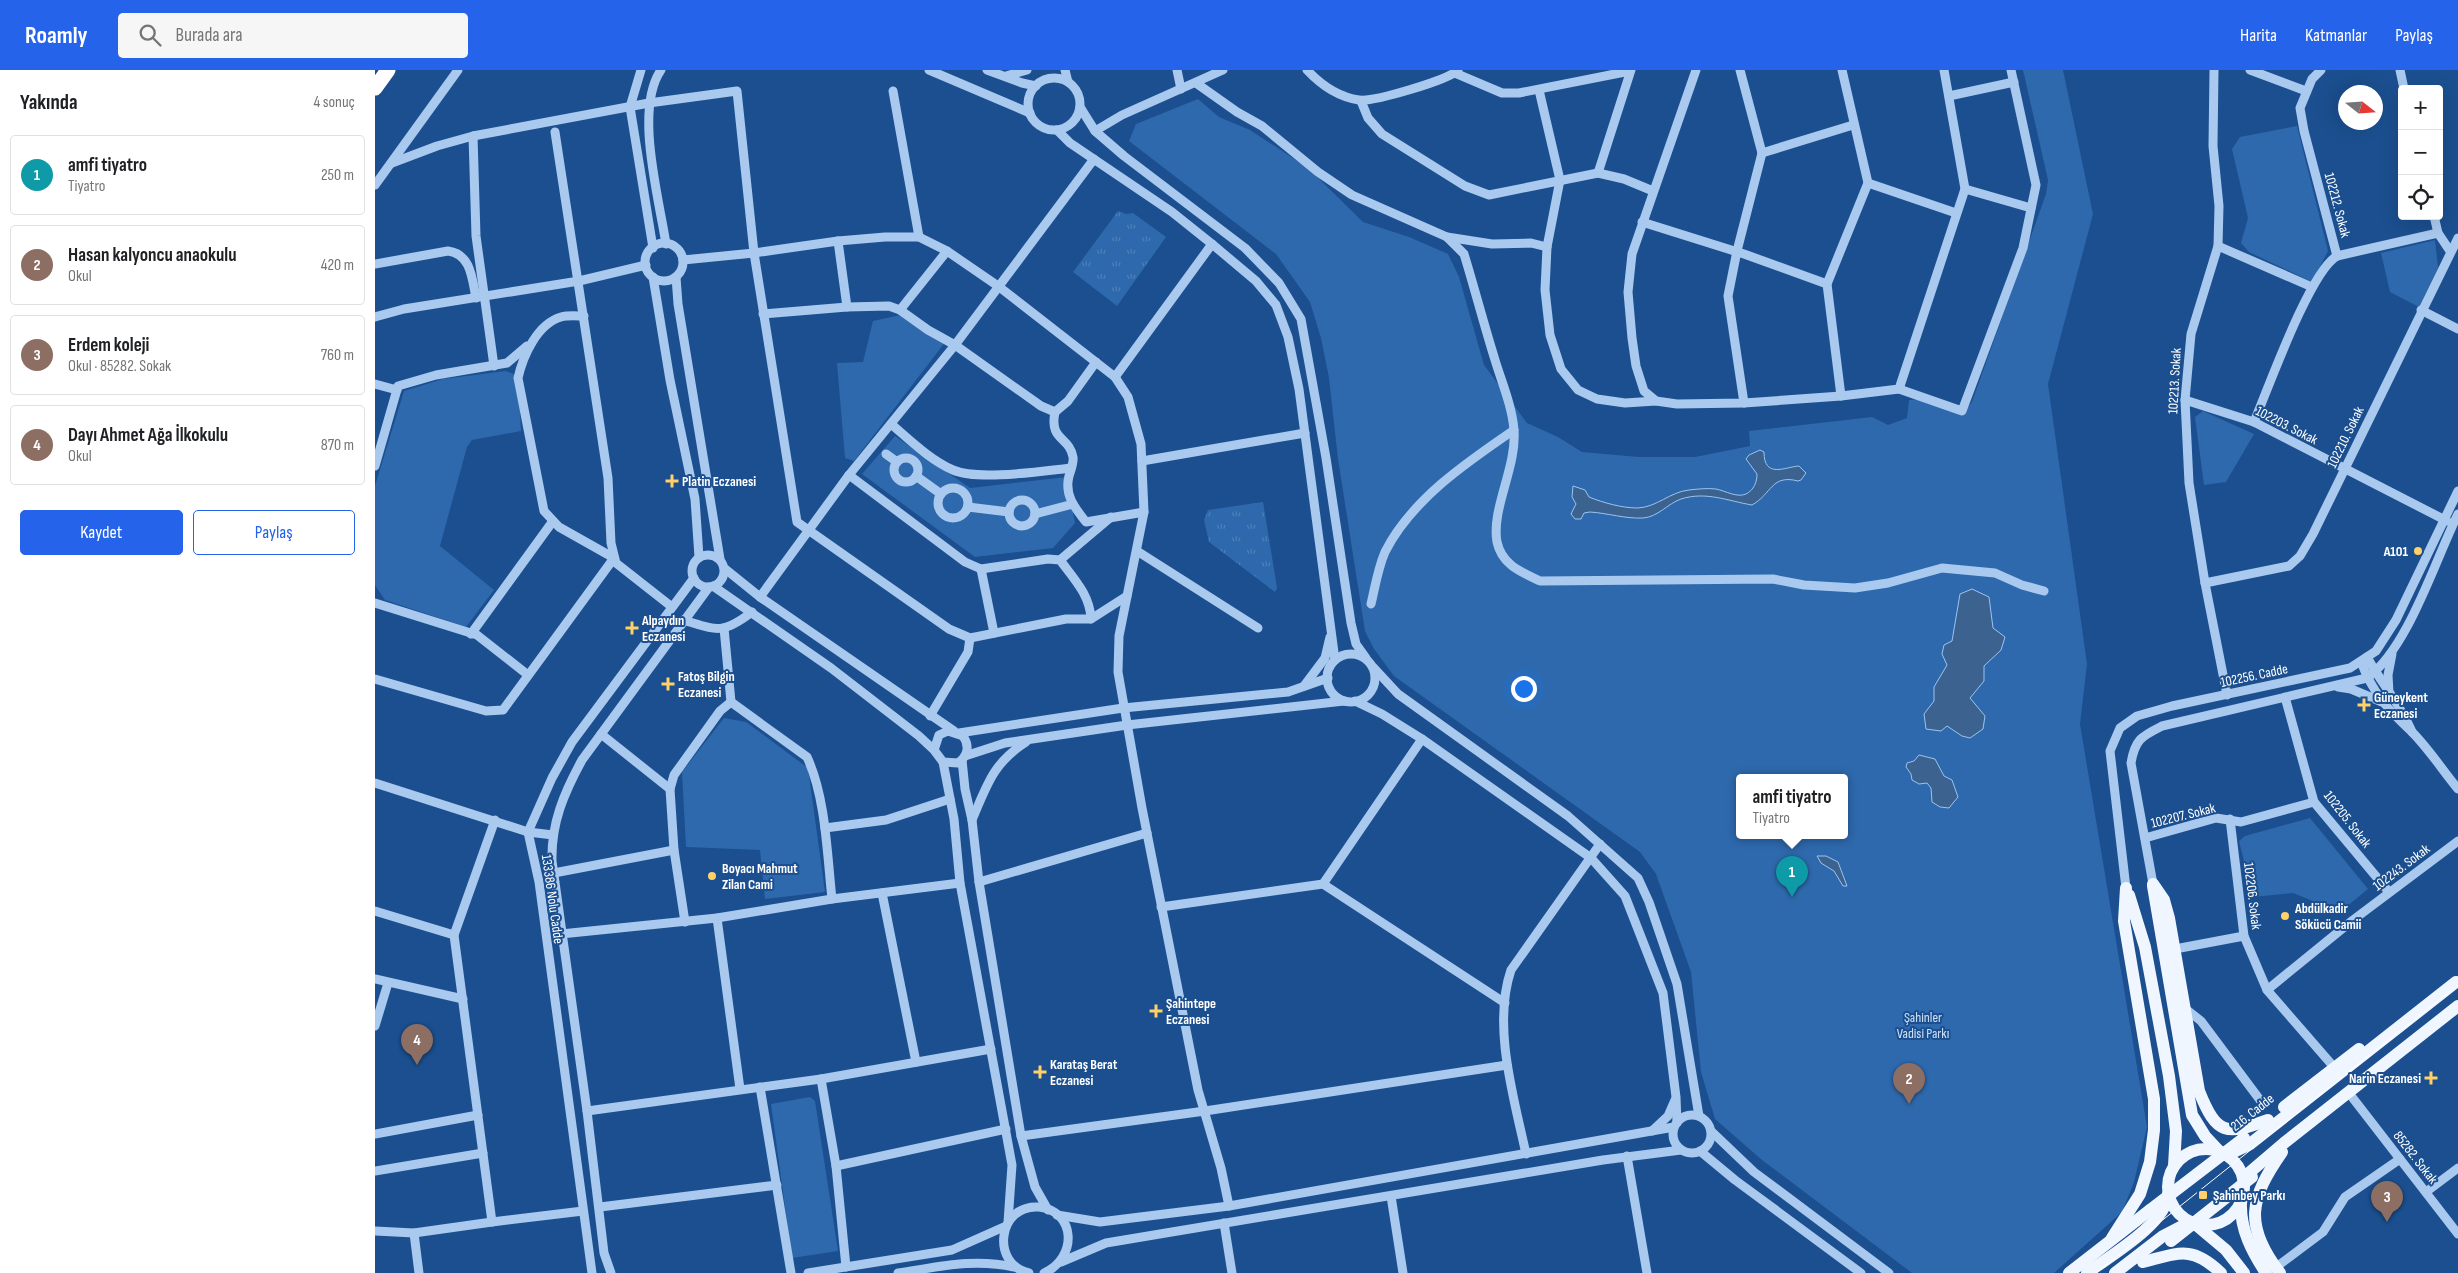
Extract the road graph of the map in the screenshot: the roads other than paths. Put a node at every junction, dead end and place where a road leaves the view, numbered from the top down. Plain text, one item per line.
1 (388, 70) edge
2 (458, 70) edge
3 (641, 70) edge
4 (661, 70) edge
5 (929, 70) edge
6 (987, 70) edge
7 (1027, 70) edge
8 (1046, 70) edge
9 (1065, 70) edge
10 (1177, 70) edge
11 (1223, 70) edge
12 (1307, 70) edge
13 (1696, 70) edge
14 (1739, 70) edge
15 (1842, 70) edge
16 (1944, 70) edge
17 (2011, 70) edge
18 (2213, 70) edge
19 (2250, 70) edge
20 (2321, 70) edge
21 (2400, 70) edge
22 (1630, 71) edge
23 (1457, 72) edge
24 (1002, 76) junction
25 (1068, 82) junction
26 (2014, 82) junction
27 (1196, 83) junction
28 (1039, 84) junction
29 (2403, 85) edge
30 (375, 88) edge
31 (1181, 90) junction
32 (1539, 90) junction
33 (893, 91) dead end
34 (2306, 91) junction
35 (1949, 96) junction
36 (1361, 101) junction
37 (649, 103) junction
38 (630, 107) junction
39 (1080, 107) junction
40 (1030, 113) junction
41 (1853, 124) junction
42 (1057, 130) junction
43 (1095, 131) junction
44 (555, 132) dead end
45 (473, 136) junction
46 (1762, 152) junction
47 (1094, 160) junction
48 (392, 163) junction
49 (1598, 173) junction
50 (1560, 180) junction
51 (1868, 183) junction
52 (375, 185) edge
53 (1965, 189) junction
54 (1653, 191) junction
55 (2031, 208) junction
56 (1956, 214) junction
57 (2435, 220) edge
58 (1642, 222) junction
59 (2438, 233) junction
60 (919, 237) junction
61 (1447, 237) junction
62 (2458, 238) edge
63 (838, 241) junction
64 (667, 244) junction
65 (1212, 244) junction
66 (2218, 246) junction
67 (1547, 247) junction
68 (653, 248) junction
69 (947, 251) junction
70 (1737, 251) junction
71 (2450, 251) junction
72 (754, 254) junction
73 (2337, 256) junction
74 (683, 260) junction
75 (375, 264) edge
76 (646, 265) junction
77 (676, 277) junction
78 (653, 278) junction
79 (579, 280) junction
80 (1827, 284) junction
81 (998, 286) junction
82 (2312, 287) junction
83 (479, 297) junction
84 (847, 307) junction
85 (900, 310) junction
86 (2421, 310) junction
87 (763, 314) junction
88 (584, 316) junction
89 (375, 317) edge
90 (2458, 329) edge
91 (535, 339) junction
92 (955, 345) junction
93 (1096, 362) junction
94 (494, 366) junction
95 (1115, 377) junction
96 (375, 384) edge
97 (1899, 389) junction
98 (397, 390) junction
99 (1841, 396) junction
100 (2185, 400) junction
101 (1656, 401) junction
102 (1744, 403) junction
103 (1055, 412) junction
104 (2254, 422) junction
105 (891, 424) junction
106 (1514, 430) junction
107 (1305, 433) junction
108 (885, 454) dead end
109 (1142, 461) junction
110 (897, 462) junction
111 (375, 466) edge
112 (1071, 468) junction
113 (2345, 470) junction
114 (849, 476) junction
115 (916, 476) junction
116 (2458, 490) edge
117 (941, 494) junction
118 (1073, 504) junction
119 (968, 508) junction
120 (1009, 512) junction
121 (1144, 512) junction
122 (1035, 514) junction
123 (2458, 514) edge
124 (1113, 516) junction
125 (2444, 519) junction
126 (553, 521) junction
127 (2456, 525) edge
128 (807, 530) junction
129 (1137, 551) junction
130 (699, 557) junction
131 (614, 558) junction
132 (1060, 560) junction
133 (722, 564) junction
134 (981, 569) junction
135 (694, 578) junction
136 (2205, 583) junction
137 (711, 586) junction
138 (2044, 591) dead end
139 (1127, 596) junction
140 (761, 597) junction
141 (375, 603) edge
142 (1371, 604) dead end
143 (672, 607) junction
144 (752, 612) junction
145 (1091, 619) junction
146 (683, 620) junction
147 (724, 628) junction
148 (1258, 628) dead end
149 (1332, 632) junction
150 (994, 633) junction
151 (471, 634) junction
152 (970, 638) junction
153 (2393, 650) junction
154 (1366, 658) junction
155 (1335, 660) junction
156 (2364, 660) junction
157 (1373, 667) junction
158 (528, 675) junction
159 (2371, 675) junction
160 (1328, 678) junction
161 (375, 679) edge
162 (2330, 686) junction
163 (1303, 687) junction
164 (2389, 694) junction
165 (2227, 695) junction
166 (2285, 697) junction
167 (1344, 701) junction
168 (1355, 701) junction
169 (731, 702) junction
170 (2383, 702) junction
171 (1123, 708) junction
172 (930, 716) junction
173 (1127, 725) junction
174 (956, 732) junction
175 (2412, 733) junction
176 (601, 734) junction
177 (1030, 739) junction
178 (1422, 739) junction
179 (934, 750) junction
180 (964, 758) junction
181 (943, 762) junction
182 (375, 783) edge
183 (670, 789) junction
184 (2458, 789) edge
185 (950, 799) junction
186 (2314, 802) junction
187 (2230, 819) junction
188 (495, 820) junction
189 (972, 820) junction
190 (825, 828) junction
191 (528, 832) junction
192 (1147, 833) junction
193 (553, 835) junction
194 (2145, 838) junction
195 (2458, 841) edge
196 (1600, 844) junction
197 (674, 850) junction
198 (1591, 858) junction
199 (553, 873) junction
200 (961, 882) junction
201 (979, 882) junction
202 (1323, 884) junction
203 (2153, 884) junction
204 (2126, 888) junction
205 (2389, 892) junction
206 (881, 893) junction
207 (832, 899) junction
208 (1161, 907) junction
209 (375, 911) edge
210 (717, 918) junction
211 (685, 922) junction
212 (561, 934) junction
213 (454, 935) junction
214 (2244, 936) junction
215 (2175, 948) junction
216 (375, 979) edge
217 (2457, 982) edge
218 (388, 983) junction
219 (2267, 990) junction
220 (463, 999) junction
221 (1505, 1003) junction
222 (2458, 1006) edge
223 (2187, 1010) junction
224 (2458, 1012) edge
225 (375, 1026) edge
226 (991, 1049) junction
227 (916, 1062) junction
228 (1507, 1065) junction
229 (2333, 1066) junction
230 (821, 1079) junction
231 (760, 1087) junction
232 (741, 1089) junction
233 (2352, 1096) junction
234 (1676, 1097) junction
235 (2263, 1104) dead end
236 (587, 1111) junction
237 (1205, 1111) junction
238 (478, 1115) junction
239 (1699, 1116) junction
240 (2268, 1120) junction
241 (1675, 1125) junction
242 (1006, 1128) junction
243 (1711, 1130) junction
244 (1651, 1132) junction
245 (375, 1134) edge
246 (1021, 1136) junction
247 (1681, 1150) junction
248 (1700, 1151) junction
249 (2282, 1152) junction
250 (483, 1153) junction
251 (2223, 1153) junction
252 (1526, 1154) junction
253 (1627, 1156) junction
254 (2400, 1159) junction
255 (836, 1166) junction
256 (2174, 1166) junction
257 (2458, 1168) edge
258 (375, 1171) edge
259 (2248, 1178) junction
260 (777, 1185) junction
261 (2168, 1192) junction
262 (2426, 1192) junction
263 (1391, 1196) junction
264 (2241, 1203) junction
265 (1229, 1206) junction
266 (599, 1207) junction
267 (1048, 1210) junction
268 (583, 1211) junction
269 (1057, 1215) junction
270 (492, 1222) junction
271 (1224, 1223) junction
272 (2193, 1223) junction
273 (1007, 1224) junction
274 (375, 1232) edge
275 (414, 1233) junction
276 (2458, 1234) edge
277 (2112, 1238) junction
278 (1061, 1262) junction
279 (2143, 1262) junction
280 (846, 1267) junction
281 (1018, 1270) edge
282 (1053, 1271) edge
283 (2274, 1271) edge
284 (419, 1273) edge
285 (592, 1273) edge
286 (611, 1273) edge
287 (791, 1273) edge
288 (809, 1273) edge
289 (898, 1273) edge
290 (1029, 1273) edge
291 (1044, 1273) edge
292 (1232, 1273) edge
293 (1403, 1273) edge
294 (1647, 1273) edge
295 (1861, 1273) edge
296 (1889, 1273) edge
297 (2069, 1273) edge
298 (2087, 1273) edge
299 (2115, 1273) edge
300 (2129, 1273) edge
301 (2221, 1273) edge
302 (2244, 1273) edge

1 - 30 highway
2 - 48 street
3 - 38 street
4 - 37 street
5 - 40 street
6 - 24 street
7 - 24 street
8 - 28 street
9 - 25 street
10 - 31 street
11 - 27 street
12 - 36 street
13 - 54 street
14 - 46 street
15 - 41 street
16 - 35 street
17 - 26 street
18 - 66 street, 102213. Sokak
19 - 34 street
20 - 34 street, 102212. Sokak
21 - 29 street
22 - 32 street
22 - 49 street
23 - 32 street
23 - 36 street
24 - 28 street
25 - 28 street
25 - 39 street
26 - 35 street
26 - 55 street
27 - 31 street
27 - 61 street
28 - 40 street
31 - 43 street
32 - 50 street
33 - 60 street
34 - 73 street, 102212. Sokak
35 - 53 street
36 - 50 street
37 - 38 street
37 - 64 street
37 - 72 street
38 - 45 street
38 - 68 street
39 - 42 street
39 - 43 street
40 - 42 street
41 - 46 street
41 - 51 street
42 - 47 street
43 - 154 street
44 - 79 street
45 - 48 street
45 - 83 street
46 - 70 street
47 - 65 street
47 - 81 street
48 - 52 street
49 - 50 street
49 - 54 street
50 - 67 street
51 - 56 street
51 - 80 street
53 - 55 street
53 - 56 street
54 - 58 street
55 - 97 street
56 - 97 street
57 - 59 street
58 - 70 street
58 - 101 street
59 - 71 street
59 - 73 street
60 - 63 street
60 - 69 street
61 - 67 street
61 - 106 street
62 - 71 street, 102210. Sokak
63 - 72 street
63 - 84 street
64 - 68 street
64 - 74 street
65 - 95 street
65 - 107 street
66 - 82 street
66 - 100 street, 102213. Sokak
67 - 101 street
68 - 76 street
69 - 81 street
69 - 85 street
70 - 80 street
70 - 102 street
71 - 86 street, 102210. Sokak
72 - 74 street
72 - 87 street
73 - 82 street, 102212. Sokak
74 - 77 street
75 - 83 street
76 - 78 street
76 - 79 street
77 - 78 street
77 - 133 street
78 - 130 street
79 - 83 street
79 - 88 street
80 - 99 street
81 - 92 street
81 - 93 street
82 - 104 street, 102212. Sokak
83 - 89 street
83 - 94 street
84 - 85 street
84 - 87 street
85 - 92 street
86 - 90 street
86 - 113 street, 102210. Sokak
87 - 128 street
88 - 91 street
88 - 131 street
91 - 94 street
91 - 126 street
92 - 103 street
92 - 105 street
93 - 95 street
93 - 103 street
94 - 98 street
95 - 109 street
96 - 98 street
97 - 99 street
98 - 111 street
99 - 102 street
100 - 104 street, 102203. Sokak
100 - 136 street, 102213. Sokak
101 - 102 street
103 - 112 street
104 - 113 street, 102203. Sokak
105 - 112 street
105 - 114 street
106 - 138 street
106 - 142 street
107 - 109 street
107 - 149 street
108 - 110 street
109 - 121 street
110 - 115 street
110 - 115 street
112 - 118 street
113 - 125 street, 102203. Sokak
113 - 136 street, 102210. Sokak
114 - 128 street
114 - 134 street
115 - 117 street
116 - 125 street, 102256. Cadde
117 - 119 street
117 - 119 street
118 - 122 street
118 - 124 street
119 - 120 street
120 - 122 street
120 - 122 street
121 - 124 street
121 - 129 street
123 - 127 street
124 - 132 street
125 - 127 street, 102203. Sokak
125 - 156 street, 102256. Cadde
126 - 131 street
126 - 151 street
127 - 153 street
128 - 140 street
128 - 152 street
129 - 139 street
129 - 148 street
130 - 133 street
130 - 135 street
131 - 143 street
131 - 158 street
132 - 134 street
132 - 145 street
133 - 137 street
133 - 140 street
134 - 150 street
135 - 137 street
135 - 143 street
136 - 165 street, 102213. Sokak
137 - 144 street
137 - 146 street, 133386 Nolu Cadde
139 - 145 street
139 - 171 street
140 - 172 street
141 - 151 street
143 - 191 street
144 - 147 street
144 - 179 street
145 - 150 street
146 - 147 street
146 - 176 street, 133386 Nolu Cadde
147 - 169 street
149 - 155 street
149 - 163 street
150 - 152 street
151 - 158 street
152 - 172 street
153 - 159 street
153 - 164 street
154 - 155 street
154 - 157 street
155 - 160 street
156 - 159 street
156 - 165 street, 102256. Cadde
157 - 168 street
157 - 196 street
158 - 161 street
159 - 162 street, 102256. Cadde
159 - 164 street
159 - 170 street
160 - 163 street
160 - 167 street
162 - 166 street, 102256. Cadde
162 - 170 street
163 - 171 street
164 - 175 street
165 - 204 street, 102256. Cadde
166 - 186 street, 102205. Sokak
166 - 194 street, 102256. Cadde
167 - 168 street
167 - 173 street
168 - 178 street
169 - 183 street
169 - 190 street
170 - 175 street
171 - 173 street
171 - 174 street
172 - 174 street
173 - 177 street
173 - 192 street
174 - 179 street
174 - 180 street
175 - 184 street
176 - 183 street
176 - 193 street, 133386 Nolu Cadde
177 - 180 street
177 - 189 street
178 - 198 street
178 - 202 street
179 - 181 street
180 - 181 street
180 - 189 street
181 - 185 street
182 - 188 street
183 - 197 street
185 - 190 street
185 - 200 street
186 - 187 street, 102207. Sokak
186 - 205 street, 102205. Sokak
187 - 194 street, 102207. Sokak
187 - 214 street, 102206. Sokak
188 - 191 street
188 - 213 street
189 - 201 street
190 - 207 street
191 - 193 street
191 - 268 street, 133386 Nolu Cadde
192 - 201 street
192 - 208 street
193 - 199 street, 133386 Nolu Cadde
194 - 203 street, 102256. Cadde
195 - 205 street, 102243. Sokak
196 - 198 street
196 - 239 street
197 - 199 street
197 - 211 street
198 - 221 street
198 - 234 street
199 - 212 street, 133386 Nolu Cadde
200 - 206 street
200 - 226 street
201 - 246 street
202 - 208 street
202 - 221 street
203 - 215 main road
203 - 251 main road
204 - 256 main road
204 - 277 main road
205 - 219 street, 102243. Sokak
206 - 207 street
206 - 227 street
207 - 210 street
208 - 237 street
209 - 213 street
210 - 211 street
210 - 232 street
211 - 212 street
212 - 236 street, 133386 Nolu Cadde
213 - 220 street
214 - 215 street
214 - 219 street, 102206. Sokak
215 - 223 main road
216 - 218 street
217 - 229 main road, 216. Cadde
217 - 251 main road
218 - 220 street
218 - 225 street
219 - 229 street, 102206. Sokak
220 - 238 street
221 - 228 street
222 - 259 main road
223 - 235 street
223 - 240 main road
224 - 233 main road
226 - 227 street
226 - 242 street
227 - 230 street
228 - 237 street
228 - 252 street
229 - 240 main road, 216. Cadde
230 - 231 street
230 - 255 street
231 - 232 street
231 - 260 street
232 - 236 street
233 - 249 main road
233 - 254 street, 85282. Sokak
234 - 241 street
234 - 244 street
236 - 266 street, 133386 Nolu Cadde
237 - 246 street
237 - 265 street
238 - 245 street
238 - 250 street
239 - 241 street
239 - 243 street
240 - 277 main road, 216. Cadde, bridge
241 - 244 street
241 - 247 street
242 - 255 street
242 - 273 street
243 - 248 street
243 - 296 street
244 - 252 street
246 - 267 street
247 - 248 street
247 - 253 street
248 - 295 street
249 - 259 main road
249 - 283 main road
250 - 258 street
250 - 270 street
251 - 256 main road
251 - 259 main road
252 - 265 street
253 - 263 street
253 - 294 street
254 - 262 street, 85282. Sokak
254 - 283 street
255 - 280 street
256 - 261 main road
257 - 262 street
259 - 264 main road
259 - 279 main road, bridge
260 - 266 street
260 - 287 street
261 - 272 main road
261 - 298 main road
262 - 276 street, 85282. Sokak
263 - 271 street
263 - 293 street
264 - 272 main road
264 - 283 main road
265 - 269 street
266 - 286 street, 133386 Nolu Cadde
267 - 269 street
267 - 273 street
268 - 270 street
268 - 285 street, 133386 Nolu Cadde
269 - 278 street
270 - 275 street
271 - 278 street
271 - 292 street
272 - 299 main road
272 - 302 main road
273 - 280 street
273 - 281 street
274 - 275 street
275 - 284 street
277 - 297 main road, 216. Cadde
278 - 282 street
279 - 300 main road
279 - 301 main road
280 - 288 street
281 - 289 street
281 - 290 street
282 - 291 street

